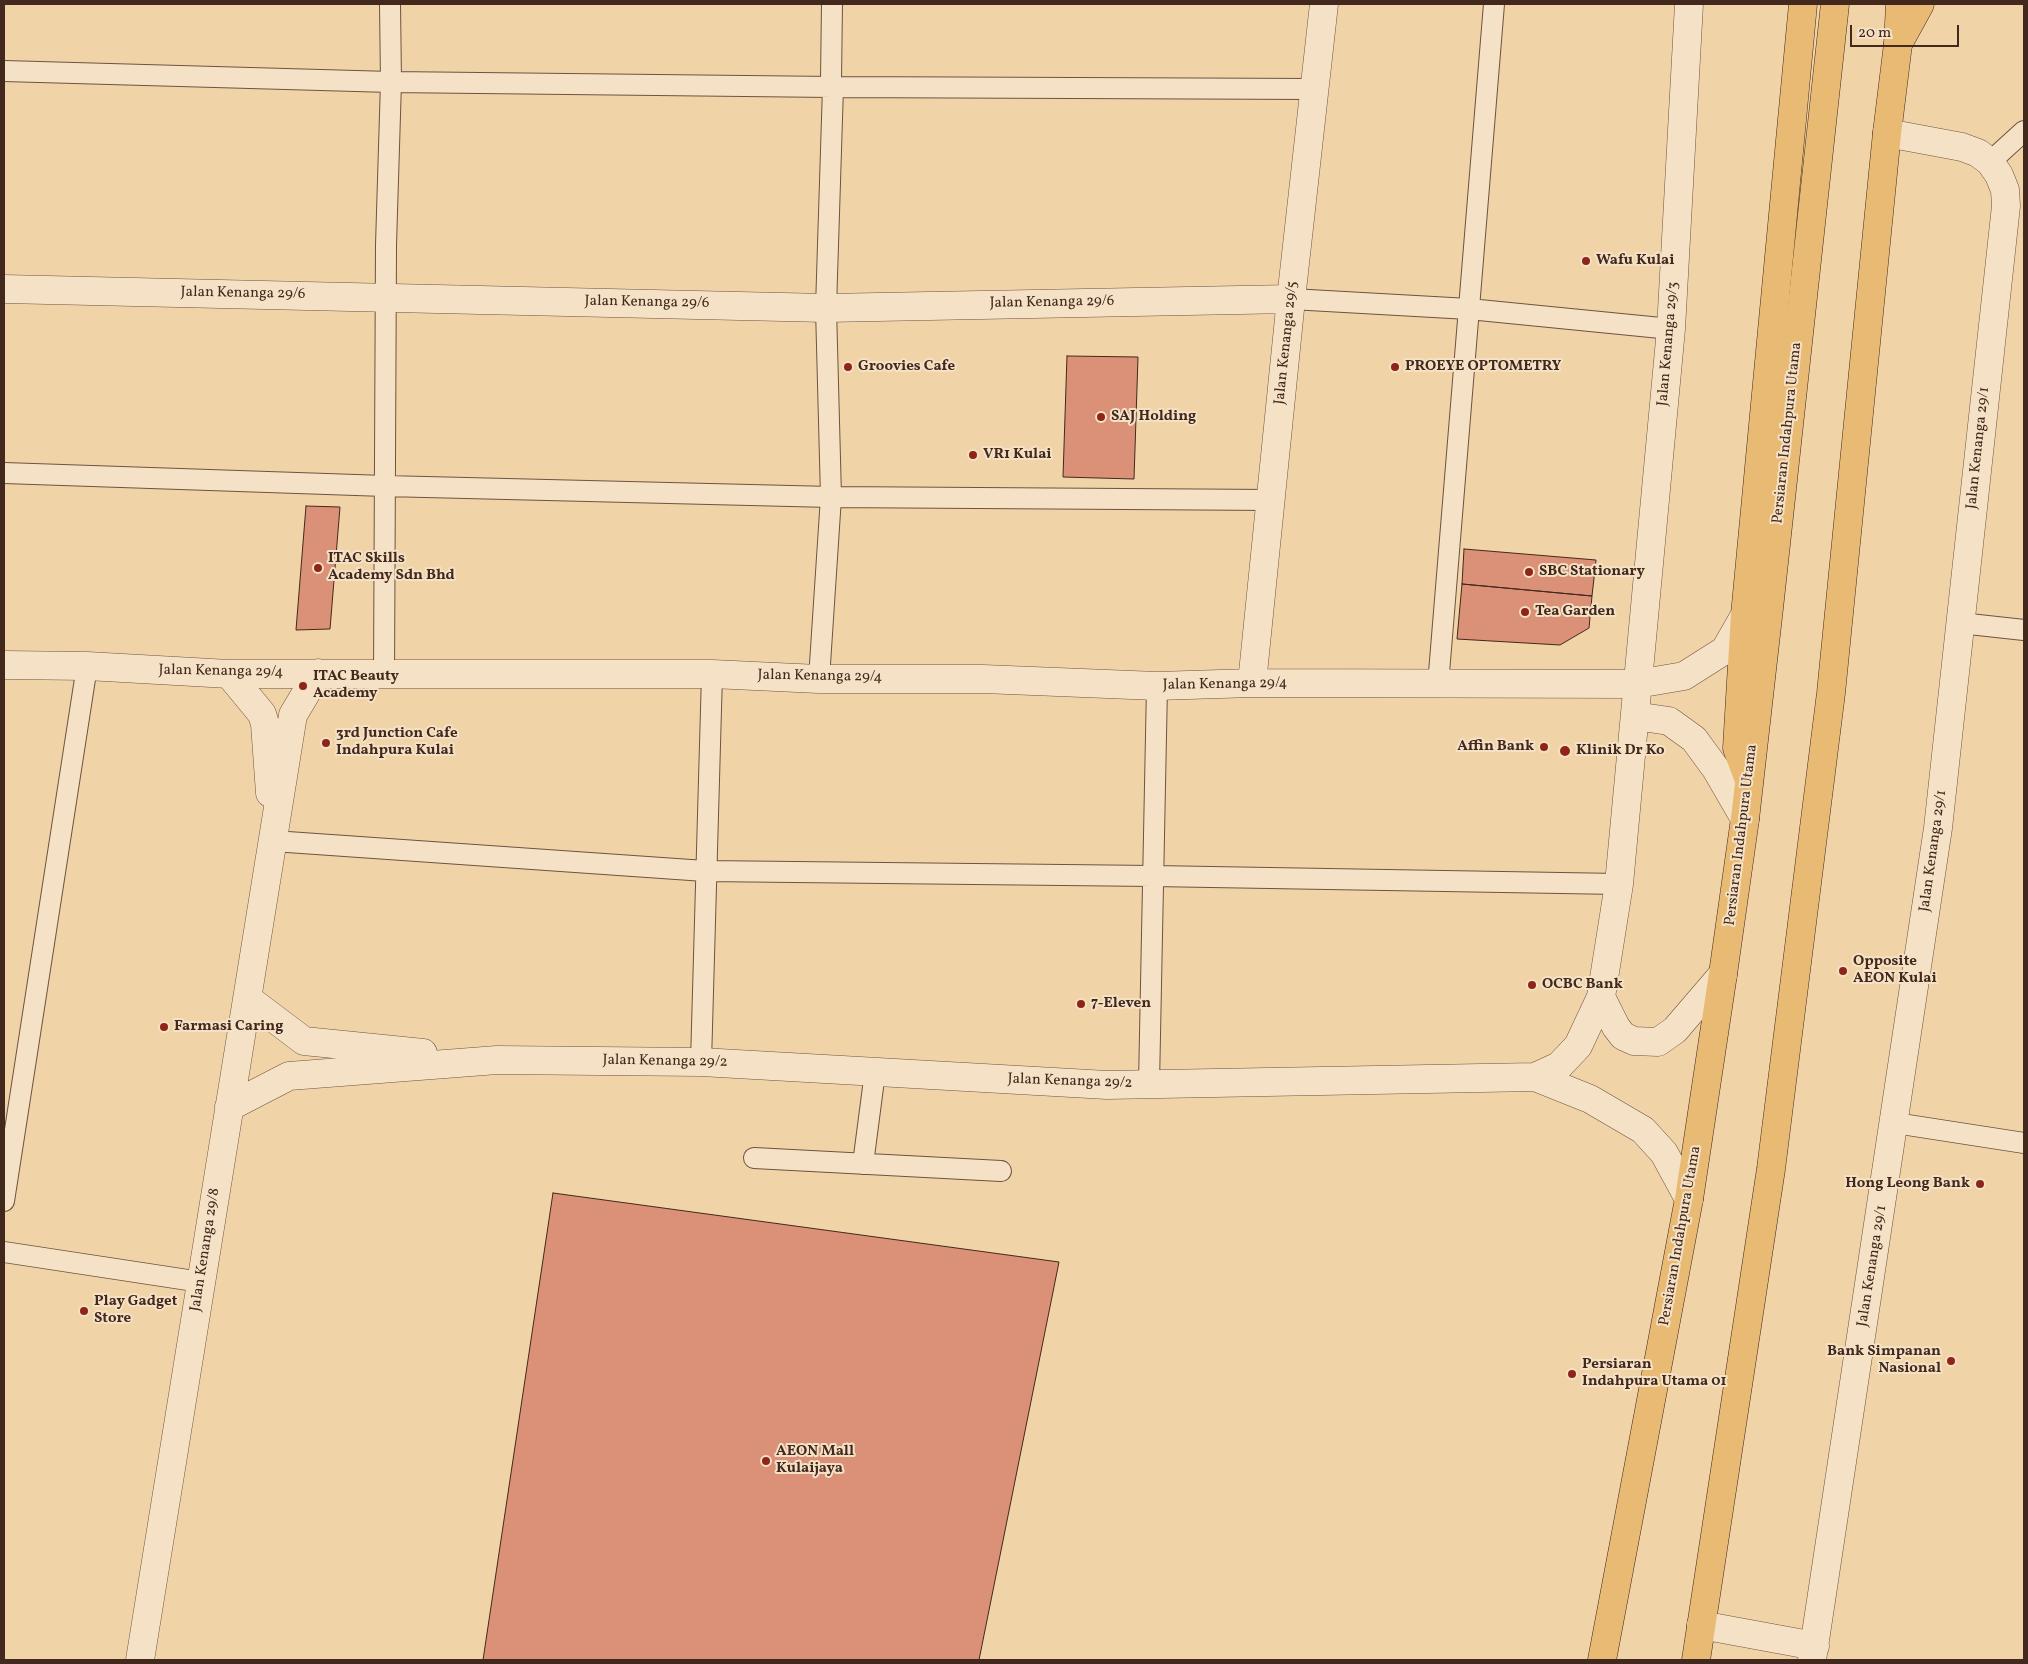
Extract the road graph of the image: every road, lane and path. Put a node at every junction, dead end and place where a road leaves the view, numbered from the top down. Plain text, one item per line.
1 (390, 4) edge
2 (832, 4) edge
3 (1324, 4) edge
4 (1494, 4) edge
5 (1689, 4) edge
6 (1803, 4) edge
7 (1835, 4) edge
8 (1900, 4) edge
9 (1920, 4) edge
10 (1898, 44) junction
11 (4, 71) edge
12 (391, 82) junction
13 (833, 87) junction
14 (1314, 89) junction
15 (2024, 131) edge
16 (1887, 133) junction
17 (1990, 162) junction
18 (4, 289) edge
19 (386, 297) junction
20 (1291, 299) junction
21 (826, 308) junction
22 (1469, 309) junction
23 (1671, 329) junction
24 (4, 473) edge
25 (385, 486) junction
26 (831, 497) junction
27 (1270, 500) junction
28 (1745, 615) junction
29 (1960, 622) junction
30 (2024, 630) edge
31 (4, 665) edge
32 (87, 666) junction
33 (318, 673) junction
34 (229, 674) junction
35 (712, 674) junction
36 (384, 675) junction
37 (819, 678) junction
38 (1252, 683) junction
39 (1637, 684) junction
40 (1438, 685) junction
41 (1157, 686) junction
42 (1635, 716) junction
43 (1749, 780) junction
44 (1745, 818) junction
45 (272, 841) junction
46 (706, 871) junction
47 (1153, 876) junction
48 (1619, 884) junction
49 (1723, 974) junction
50 (1601, 997) junction
51 (247, 998) junction
52 (497, 1060) junction
53 (701, 1062) junction
54 (874, 1072) junction
55 (1535, 1077) junction
56 (1149, 1084) junction
57 (229, 1107) junction
58 (1895, 1124) junction
59 (2024, 1143) edge
60 (754, 1158) dead end
61 (863, 1164) junction
62 (1002, 1171) dead end
63 (4, 1200) edge
64 (1689, 1200) junction
65 (4, 1252) edge
66 (201, 1282) junction
67 (1701, 1625) junction
68 (1813, 1653) edge
69 (140, 1660) edge
70 (1602, 1660) edge
71 (1696, 1660) edge

1 - 12 lane
2 - 13 lane
3 - 14 street, Jalan Kenanga 29/5
4 - 22 lane
5 - 23 street, Jalan Kenanga 29/3
6 - 28 main road
7 - 43 main road, Persiaran Indahpura Utama
8 - 10 main road
9 - 10 main road
10 - 16 main road
11 - 12 lane
12 - 13 lane
12 - 19 lane
13 - 14 lane
13 - 21 lane
14 - 20 street, Jalan Kenanga 29/5
15 - 17 lane
16 - 17 street, Jalan Kenanga 29/1
16 - 67 main road
17 - 29 street, Jalan Kenanga 29/1
18 - 19 street, Jalan Kenanga 29/6
19 - 21 street, Jalan Kenanga 29/6
19 - 25 lane
20 - 21 street, Jalan Kenanga 29/6
20 - 22 lane
20 - 27 street, Jalan Kenanga 29/5
21 - 26 lane
22 - 23 lane
22 - 40 lane
23 - 39 street, Jalan Kenanga 29/3
24 - 25 lane
25 - 26 lane
25 - 36 lane
26 - 27 lane
26 - 37 lane
27 - 38 street, Jalan Kenanga 29/5
28 - 39 street, Jalan Kenanga 29/4
28 - 43 main road
29 - 30 lane
29 - 58 street, Jalan Kenanga 29/1
31 - 32 street, Jalan Kenanga 29/4
32 - 34 street, Jalan Kenanga 29/4
32 - 63 lane
33 - 34 street, Jalan Kenanga 29/4
33 - 36 street, Jalan Kenanga 29/4
33 - 45 street, Jalan Kenanga 29/8
34 - 45 street, Jalan Kenanga 29/8
35 - 36 street, Jalan Kenanga 29/4
35 - 37 street, Jalan Kenanga 29/4
35 - 46 lane
37 - 41 street, Jalan Kenanga 29/4
38 - 40 street, Jalan Kenanga 29/4
38 - 41 street, Jalan Kenanga 29/4
39 - 40 street, Jalan Kenanga 29/4
39 - 42 street, Jalan Kenanga 29/3
41 - 47 lane
42 - 44 street
42 - 48 street, Jalan Kenanga 29/3
43 - 44 main road, Persiaran Indahpura Utama
44 - 49 main road, Persiaran Indahpura Utama
45 - 46 lane
45 - 51 street, Jalan Kenanga 29/8
46 - 47 lane
46 - 53 lane
47 - 48 lane
47 - 56 lane
48 - 50 street, Jalan Kenanga 29/2
49 - 50 street
49 - 64 main road, Persiaran Indahpura Utama
50 - 55 street, Jalan Kenanga 29/2
51 - 52 street, Jalan Kenanga 29/2
51 - 57 street, Jalan Kenanga 29/8
52 - 53 street, Jalan Kenanga 29/2
52 - 57 street, Jalan Kenanga 29/2
53 - 54 street, Jalan Kenanga 29/2
54 - 56 street, Jalan Kenanga 29/2
54 - 61 lane
55 - 56 street, Jalan Kenanga 29/2
55 - 64 street
57 - 66 street, Jalan Kenanga 29/8
58 - 59 lane
58 - 68 street, Jalan Kenanga 29/1
60 - 61 lane
61 - 62 lane
64 - 70 main road, Persiaran Indahpura Utama
65 - 66 lane
66 - 69 street, Jalan Kenanga 29/8
67 - 68 street
67 - 71 main road

